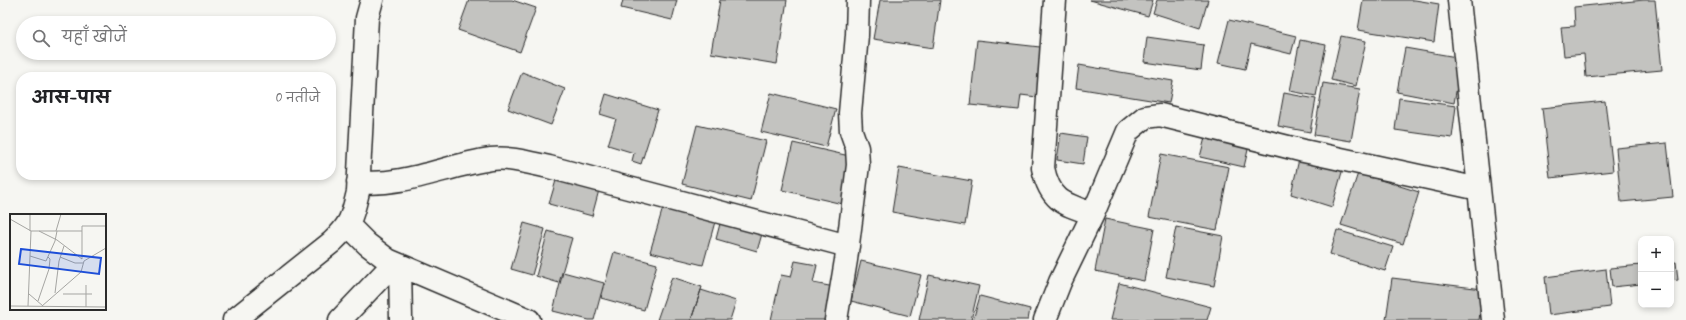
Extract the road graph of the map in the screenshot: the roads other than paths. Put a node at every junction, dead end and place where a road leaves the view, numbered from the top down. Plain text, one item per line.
1 (372, 0) edge
2 (858, 0) edge
3 (1055, 0) edge
4 (1459, 0) edge
5 (358, 182) junction
6 (1479, 189) junction
7 (1093, 214) junction
8 (348, 225) junction
9 (848, 246) junction
10 (397, 264) junction
11 (234, 320) edge
12 (340, 320) edge
13 (401, 320) edge
14 (529, 320) edge
15 (836, 320) edge
16 (1045, 320) edge
17 (1492, 320) edge

1 - 5 street
2 - 9 street
3 - 7 street
4 - 6 street
5 - 8 street
5 - 9 street
6 - 7 street
6 - 17 street
7 - 16 street
8 - 10 street
8 - 11 street
9 - 15 street
10 - 12 street
10 - 13 street
10 - 14 street

